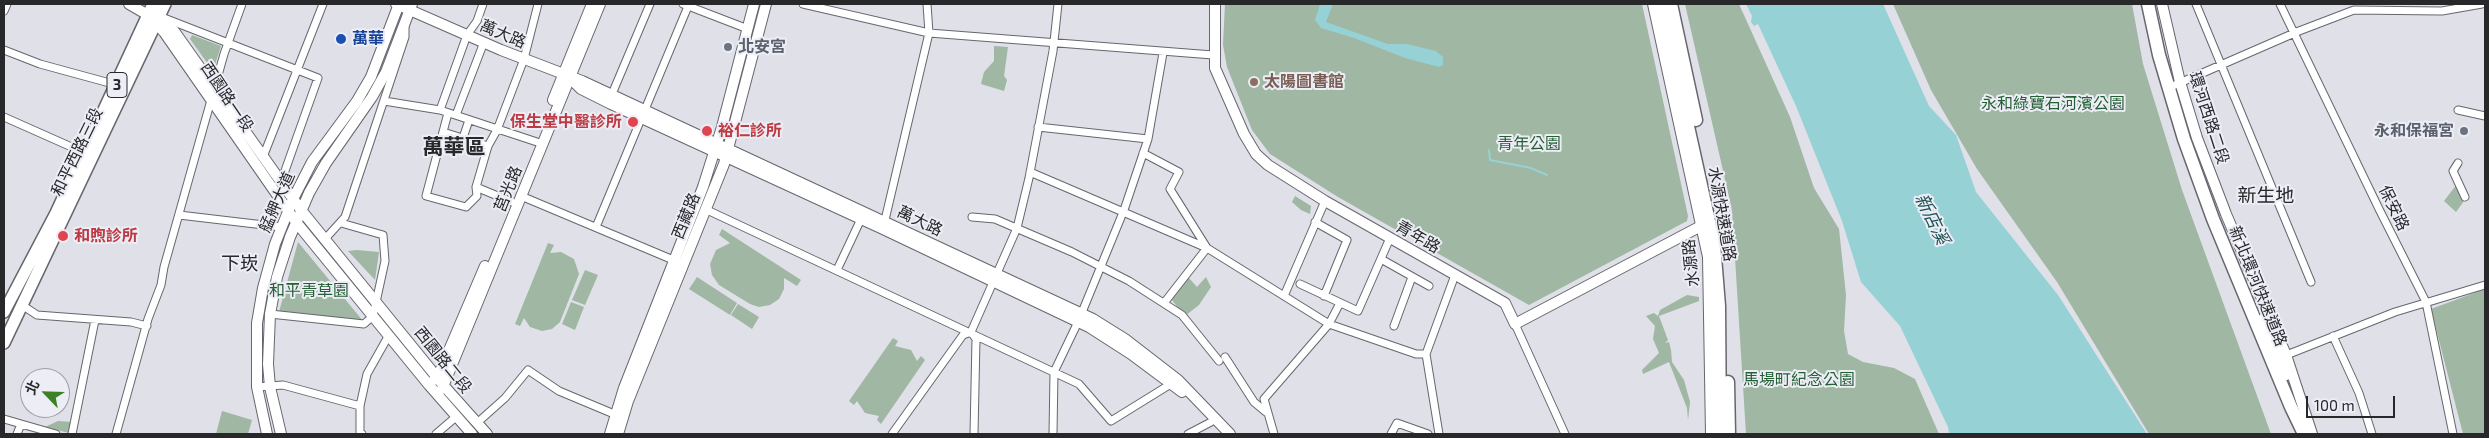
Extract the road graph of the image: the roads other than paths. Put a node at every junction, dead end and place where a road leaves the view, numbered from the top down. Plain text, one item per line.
1 (8, 4) edge
2 (128, 4) edge
3 (165, 4) edge
4 (242, 4) edge
5 (323, 4) edge
6 (397, 4) edge
7 (482, 4) edge
8 (538, 4) edge
9 (592, 4) edge
10 (600, 4) edge
11 (650, 4) edge
12 (687, 4) edge
13 (754, 4) edge
14 (766, 4) edge
15 (803, 4) edge
16 (927, 4) edge
17 (1058, 4) edge
18 (1215, 4) edge
19 (1653, 4) edge
20 (1661, 4) edge
21 (1671, 4) edge
22 (2148, 4) edge
23 (2156, 4) edge
24 (2162, 4) edge
25 (2196, 4) edge
26 (2280, 4) edge
27 (2482, 4) edge
28 (4, 11) edge
29 (152, 11) edge
30 (409, 11) edge
31 (748, 29) junction
32 (929, 33) junction
33 (2294, 34) junction
34 (467, 35) junction
35 (484, 42) junction
36 (227, 44) junction
37 (1054, 44) junction
38 (4, 50) edge
39 (1163, 52) junction
40 (1213, 55) junction
41 (524, 59) junction
42 (2222, 64) junction
43 (297, 70) junction
44 (567, 75) junction
45 (2178, 84) junction
46 (117, 85) junction
47 (214, 89) junction
48 (612, 94) junction
49 (211, 101) junction
50 (384, 101) junction
51 (366, 108) junction
52 (2458, 110) dead end
53 (444, 111) junction
54 (643, 114) junction
55 (379, 115) junction
56 (456, 115) junction
57 (2485, 116) edge
58 (4, 117) edge
59 (469, 120) junction
60 (1038, 127) junction
61 (497, 130) junction
62 (443, 132) junction
63 (463, 138) junction
64 (1148, 140) junction
65 (536, 142) junction
66 (488, 146) junction
67 (98, 147) junction
68 (716, 147) junction
69 (728, 147) junction
70 (1143, 153) junction
71 (84, 154) junction
72 (264, 157) junction
73 (726, 158) junction
74 (2458, 163) dead end
75 (1030, 172) junction
76 (281, 182) junction
77 (476, 187) junction
78 (521, 196) junction
79 (2465, 197) dead end
80 (293, 199) junction
81 (1325, 201) junction
82 (512, 202) junction
83 (705, 208) junction
84 (1124, 210) junction
85 (179, 214) junction
86 (294, 215) junction
87 (972, 216) dead end
88 (861, 219) junction
89 (885, 220) junction
90 (1315, 222) junction
91 (341, 223) junction
92 (1701, 226) junction
93 (281, 227) junction
94 (596, 227) junction
95 (1017, 228) junction
96 (1390, 238) junction
97 (325, 239) junction
98 (1207, 248) junction
99 (38, 257) junction
100 (1381, 259) junction
101 (679, 262) junction
102 (1100, 265) junction
103 (837, 270) junction
104 (1455, 275) junction
105 (1412, 277) junction
106 (995, 278) junction
107 (2311, 282) dead end
108 (1300, 284) dead end
109 (2485, 285) edge
110 (1429, 286) dead end
111 (1284, 296) junction
112 (1324, 296) junction
113 (2426, 302) junction
114 (19, 303) junction
115 (377, 303) junction
116 (1164, 303) junction
117 (1340, 303) junction
118 (4, 312) edge
119 (270, 314) junction
120 (373, 316) junction
121 (1080, 318) junction
122 (94, 320) junction
123 (1329, 324) junction
124 (1515, 324) junction
125 (146, 326) junction
126 (1394, 326) dead end
127 (4, 327) edge
128 (971, 332) junction
129 (389, 335) junction
130 (2333, 336) junction
131 (4, 343) edge
132 (1426, 354) junction
133 (2282, 356) junction
134 (1054, 372) junction
135 (441, 381) junction
136 (1175, 382) junction
137 (429, 385) junction
138 (258, 387) junction
139 (270, 387) junction
140 (439, 396) junction
141 (360, 406) junction
142 (1266, 412) junction
143 (614, 414) junction
144 (457, 416) junction
145 (4, 419) edge
146 (1211, 422) junction
147 (477, 423) junction
148 (21, 424) junction
149 (44, 433) edge
150 (18, 434) edge
151 (56, 434) edge
152 (72, 434) edge
153 (116, 434) edge
154 (267, 434) edge
155 (281, 434) edge
156 (362, 434) edge
157 (436, 434) edge
158 (472, 434) edge
159 (487, 434) edge
160 (610, 434) edge
161 (618, 434) edge
162 (892, 434) edge
163 (974, 434) edge
164 (1052, 434) edge
165 (1188, 434) edge
166 (1221, 434) edge
167 (1230, 434) edge
168 (1274, 434) edge
169 (1391, 434) edge
170 (1428, 434) edge
171 (1439, 434) edge
172 (1565, 434) edge
173 (1711, 434) edge
174 (1720, 434) edge
175 (1730, 434) edge
176 (2305, 434) edge
177 (2312, 434) edge
178 (2372, 434) edge
179 (2453, 434) edge

1 - 28 street
2 - 29 main road, 西園路一段
3 - 29 main road, 和平西路三段 / 3
4 - 36 street
5 - 43 street
6 - 30 main road, 萬大路
6 - 80 main road, 艋舺大道
7 - 34 street
8 - 41 street
9 - 44 main road, 莒光路
10 - 44 main road, 莒光路
11 - 48 street
12 - 31 street
12 - 54 street
13 - 31 main road, 西藏路
14 - 69 main road, 西藏路
15 - 32 street
16 - 32 street
17 - 37 street
18 - 40 main road, 青年路
19 - 92 main road, 水源路
20 - 174 highway, 水源快速道路
21 - 175 highway, 水源快速道路
22 - 176 highway, 新北環河快速道路
23 - 45 main road, 環河西路二段
24 - 45 main road, 環河西路二段
25 - 42 street
26 - 33 street, 保安路
27 - 33 street
29 - 36 street, 西園路一段
29 - 46 main road, 和平西路三段 / 3
29 - 47 main road, 西園路一段
29 - 49 main road, 西園路一段
29 - 67 main road, 和平西路三段 / 3
30 - 34 main road, 萬大路
30 - 50 street
30 - 51 main road, 艋舺大道
31 - 68 main road, 西藏路
32 - 37 street
32 - 89 street
33 - 42 street
33 - 113 street, 保安路
34 - 35 main road, 萬大路
34 - 53 street
35 - 41 main road, 萬大路
35 - 56 street
36 - 43 street, 西園路一段
36 - 47 street
37 - 39 street
37 - 60 street
38 - 46 street
39 - 40 street
39 - 64 street
40 - 81 main road, 青年路
41 - 44 main road, 萬大路
41 - 61 street
42 - 45 street
42 - 107 street
43 - 72 street
43 - 76 street, 西園路一段
44 - 48 main road, 萬大路
44 - 54 main road, 萬大路
44 - 65 main road, 莒光路
44 - 78 main road, 莒光路
45 - 133 main road, 環河西路二段
46 - 71 main road, 和平西路三段 / 3
47 - 49 street
47 - 72 main road, 西園路一段
48 - 54 main road, 萬大路
49 - 85 street
49 - 86 main road, 西園路一段
50 - 53 street
50 - 55 street
51 - 55 street
51 - 86 main road, 艋舺大道
52 - 57 street
53 - 56 street
53 - 62 street
54 - 68 main road, 萬大路
54 - 94 street
55 - 91 street
56 - 59 street
58 - 71 street
59 - 61 street
59 - 63 street
60 - 64 street
60 - 75 street
61 - 65 street
61 - 66 street
62 - 63 street
62 - 77 street
63 - 66 street
64 - 70 street
65 - 82 main road, 莒光路
66 - 77 street
67 - 71 street
67 - 99 main road, 和平西路三段 / 3
68 - 69 main road, 萬大路
68 - 73 main road, 萬大路
68 - 101 main road, 西藏路
69 - 73 main road, 西藏路
69 - 89 main road, 萬大路
70 - 84 street
70 - 98 street
71 - 99 main road, 和平西路三段 / 3
72 - 76 main road, 西園路一段
73 - 83 main road, 西藏路
73 - 88 main road, 萬大路
74 - 79 street
75 - 84 street
75 - 95 street
76 - 80 main road, 西園路一段
77 - 82 street
78 - 94 street
78 - 135 main road, 莒光路
80 - 86 main road, 艋舺大道
81 - 90 street
81 - 96 main road, 青年路
82 - 135 main road, 莒光路
83 - 101 main road, 西藏路
83 - 103 street
84 - 98 street
84 - 102 street
85 - 93 street
85 - 125 street
86 - 93 main road, 艋舺大道
86 - 97 main road, 西園路二段
86 - 119 main road, 艋舺大道
86 - 120 main road, 西園路二段
87 - 95 street
88 - 103 street
88 - 106 main road, 萬大路
89 - 106 main road, 萬大路
90 - 111 street
90 - 112 street
91 - 97 street
91 - 115 street
92 - 124 main road
92 - 173 main road, 水源路
93 - 138 main road, 艋舺大道
94 - 101 street
95 - 102 street
95 - 106 street
96 - 100 street
96 - 104 main road, 青年路
97 - 115 main road, 西園路二段
98 - 111 street
98 - 116 street
99 - 114 main road, 和平西路三段 / 3
99 - 118 main road, 和平西路三段 / 3
100 - 105 street
100 - 117 street
101 - 143 main road, 西藏路
101 - 161 main road, 西藏路
102 - 116 street
102 - 121 street
103 - 128 street
104 - 124 main road, 青年路
104 - 132 street
105 - 110 street
105 - 126 street
106 - 121 main road, 萬大路
106 - 128 street
108 - 112 street
109 - 113 street
111 - 123 street
112 - 117 street
113 - 130 street
113 - 179 street, 保安路
114 - 122 street
114 - 127 main road, 和平西路三段 / 3
114 - 131 main road, 和平西路三段 / 3
115 - 120 street
115 - 135 main road, 西園路二段
116 - 142 street
117 - 123 street
119 - 120 street
119 - 139 main road, 艋舺大道
120 - 129 main road, 西園路二段
121 - 134 street
121 - 136 main road, 萬大路
122 - 125 street
122 - 152 street
123 - 132 street
123 - 142 street
124 - 172 street
125 - 153 street
128 - 134 street
128 - 162 street
128 - 163 street
129 - 137 main road, 西園路二段
129 - 141 street
130 - 133 street
130 - 178 street
132 - 171 street
133 - 176 main road, 環河西路二段
133 - 177 main road, 環河西路二段
134 - 136 street
134 - 164 street
135 - 137 main road
135 - 140 main road
135 - 147 main road, 西園路二段
136 - 146 main road, 萬大路
136 - 167 main road, 萬大路
137 - 140 main road, 西園路二段
138 - 139 street
138 - 154 main road, 艋舺大道
139 - 141 street
139 - 155 main road, 艋舺大道
140 - 144 main road, 西園路二段
141 - 156 street
142 - 168 street
143 - 147 street
143 - 160 main road, 西藏路
144 - 157 street
144 - 158 main road, 西園路二段
145 - 148 street
146 - 165 street
146 - 166 main road, 萬大路
147 - 159 main road, 西園路二段
148 - 149 street
148 - 150 street
149 - 151 street
169 - 170 street

